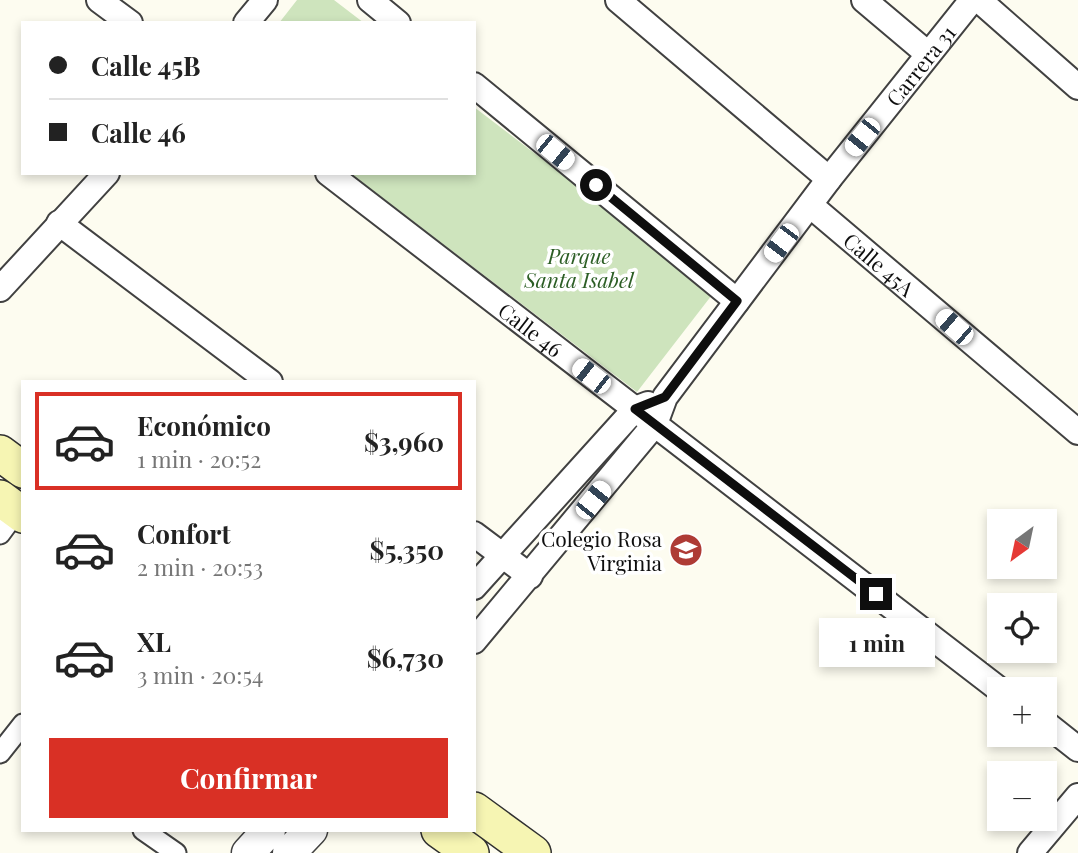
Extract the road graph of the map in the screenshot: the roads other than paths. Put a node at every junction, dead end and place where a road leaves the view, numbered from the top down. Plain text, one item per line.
1 (99, 0) edge
2 (265, 0) edge
3 (370, 0) edge
4 (618, 0) edge
5 (864, 0) edge
6 (972, 0) edge
7 (979, 0) edge
8 (127, 21) edge
9 (248, 21) edge
10 (396, 21) edge
11 (928, 54) junction
12 (476, 87) edge
13 (1078, 87) edge
14 (105, 175) edge
15 (331, 175) edge
16 (829, 179) junction
17 (810, 205) junction
18 (59, 223) junction
19 (0, 289) edge
20 (737, 301) junction
21 (267, 380) edge
22 (665, 397) junction
23 (635, 409) junction
24 (655, 424) junction
25 (1078, 432) edge
26 (0, 453) edge
27 (21, 469) edge
28 (476, 535) edge
29 (501, 554) junction
30 (530, 576) junction
31 (476, 585) edge
32 (476, 639) edge
33 (987, 680) edge
34 (1057, 732) edge
35 (20, 734) edge
36 (1078, 748) edge
37 (0, 753) edge
38 (1078, 796) edge
39 (476, 811) edge
40 (147, 832) edge
41 (267, 832) edge
42 (309, 832) edge
43 (442, 832) edge
44 (176, 853) edge
45 (248, 853) edge
46 (289, 853) edge
47 (471, 853) edge
48 (533, 853) edge
49 (1030, 853) edge

1 - 8 street
2 - 9 street
3 - 10 street
4 - 16 street
5 - 11 street
6 - 11 street, Carrera 31
7 - 13 street
11 - 16 street, Carrera 31
12 - 20 street
14 - 18 street
15 - 23 street, Calle 46
16 - 17 street, Carrera 31
17 - 20 street, Carrera 31
17 - 25 street, Calle 45A
18 - 19 street
18 - 21 street
20 - 22 street, Carrera 31
22 - 23 street
22 - 24 street, Carrera 31
23 - 24 street, Calle 46
23 - 29 street
24 - 30 street, Carrera 31
24 - 33 street, Calle 46
26 - 27 main road
28 - 29 street
29 - 30 street
29 - 31 street
30 - 32 street, Carrera 31
34 - 36 street
35 - 37 street
38 - 49 street
39 - 48 main road
40 - 44 street
41 - 45 street
42 - 46 street
43 - 47 main road

